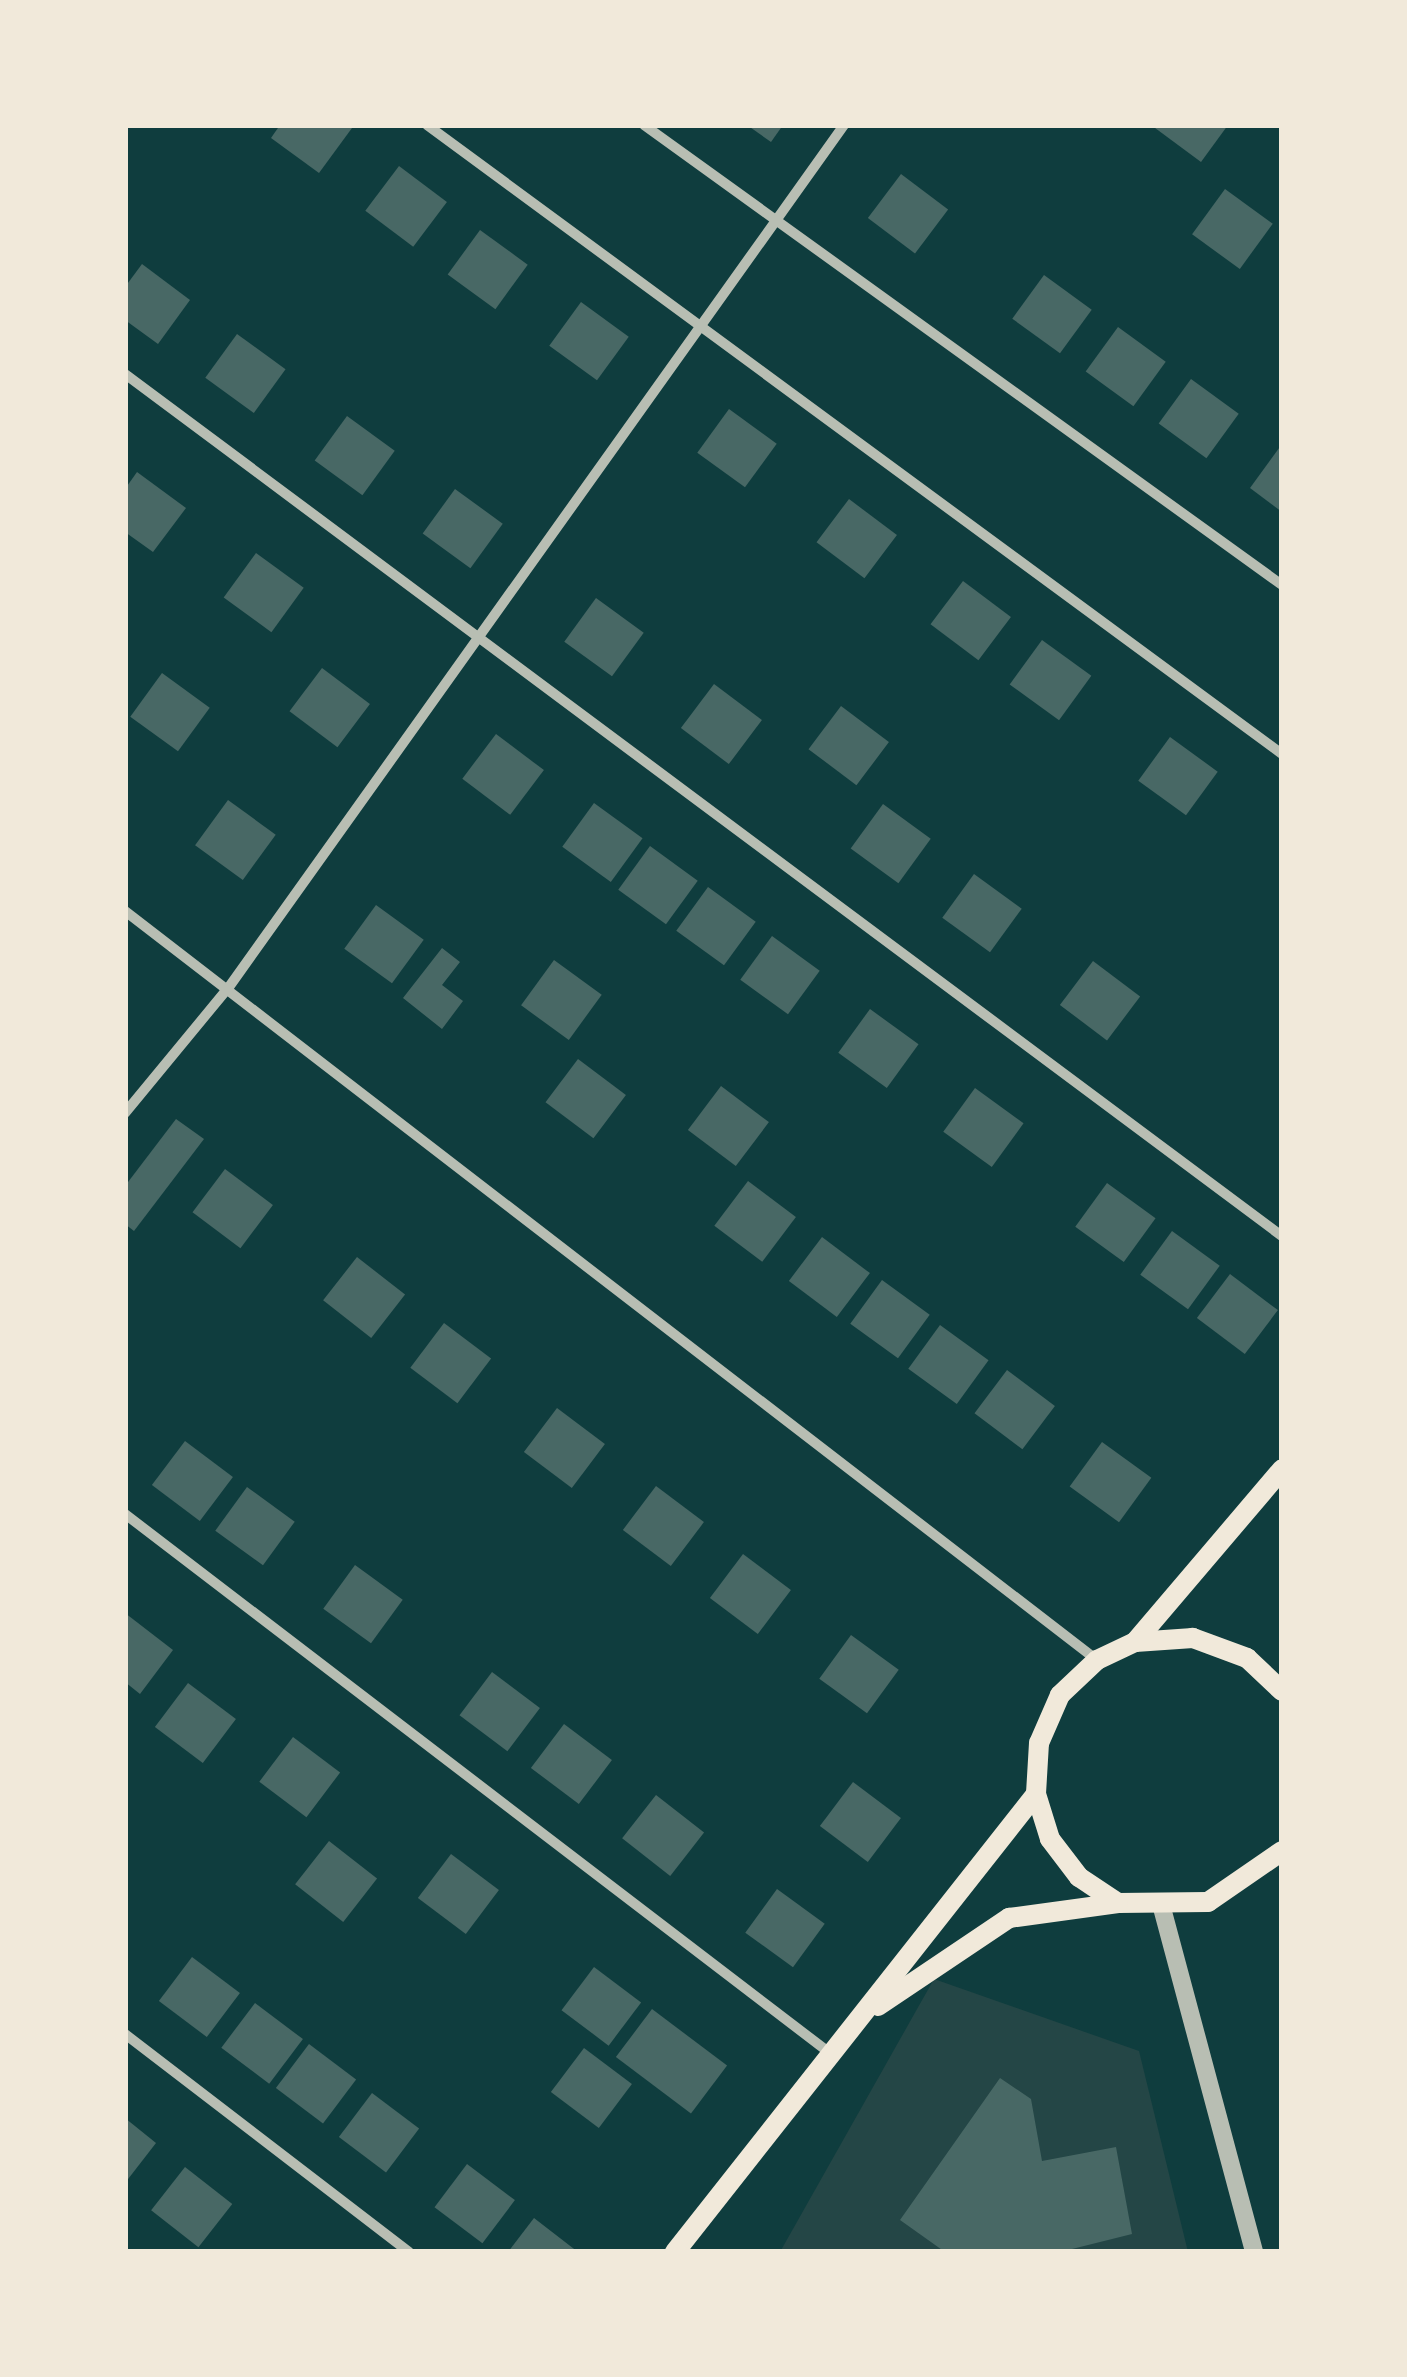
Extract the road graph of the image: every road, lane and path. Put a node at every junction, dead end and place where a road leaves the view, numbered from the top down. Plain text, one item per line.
1 (428, 125) edge
2 (644, 125) edge
3 (844, 125) edge
4 (775, 223) junction
5 (702, 327) junction
6 (125, 374) edge
7 (1282, 585) edge
8 (481, 637) junction
9 (1282, 754) edge
10 (125, 911) edge
11 (229, 987) junction
12 (125, 1113) edge
13 (1282, 1236) edge
14 (1282, 1469) edge
15 (125, 1514) edge
16 (1135, 1642) junction
17 (1097, 1660) junction
18 (1282, 1691) edge
19 (1036, 1794) junction
20 (1280, 1858) edge
21 (1118, 1903) junction
22 (1162, 1908) junction
23 (864, 2015) junction
24 (125, 2034) edge
25 (827, 2052) junction
26 (408, 2252) edge
27 (675, 2252) edge
28 (1254, 2252) edge

1 - 5 street
2 - 4 street
3 - 4 street
4 - 5 street
4 - 7 street
5 - 8 street
5 - 9 street
6 - 8 street
8 - 11 street
8 - 13 street
10 - 11 street
11 - 12 street
11 - 17 street
14 - 16 main road
15 - 25 street
16 - 17 main road
16 - 18 main road
17 - 19 main road
19 - 21 main road
19 - 23 main road
20 - 22 main road
21 - 22 main road
21 - 23 main road
22 - 28 street
23 - 25 main road
24 - 26 street
25 - 27 main road

